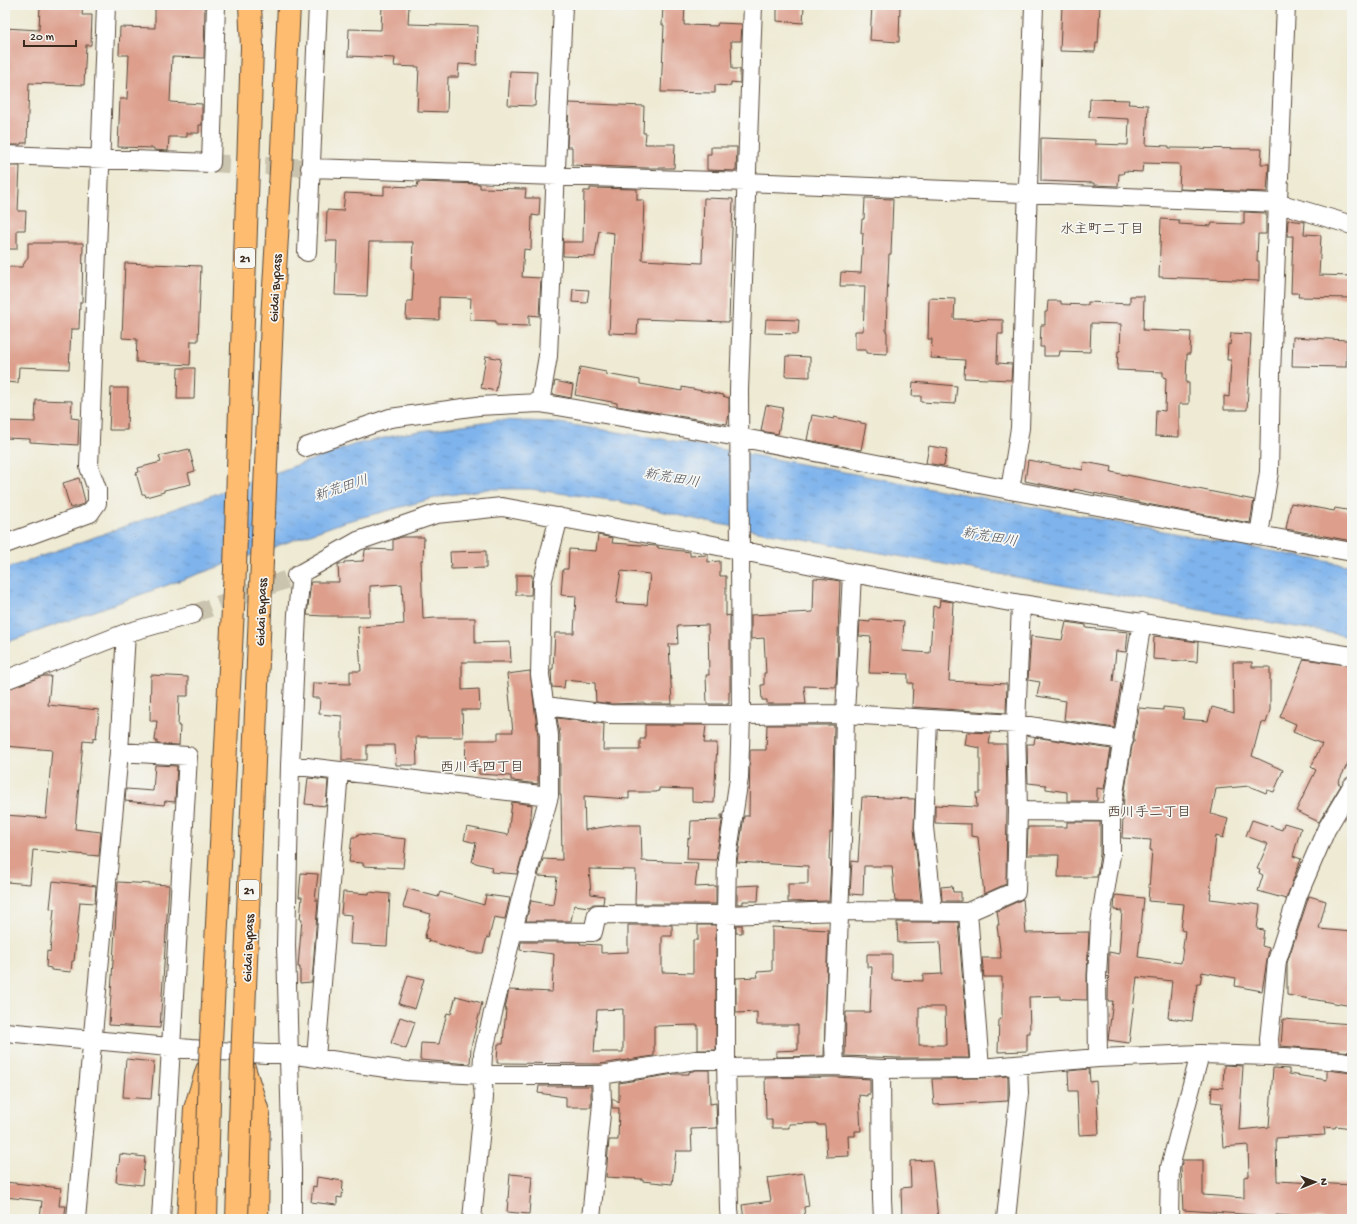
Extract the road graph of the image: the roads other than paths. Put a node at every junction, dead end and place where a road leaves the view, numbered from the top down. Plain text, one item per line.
1 (106, 5) edge
2 (216, 5) edge
3 (250, 5) edge
4 (289, 5) edge
5 (318, 5) edge
6 (563, 5) edge
7 (753, 5) edge
8 (1034, 5) edge
9 (1286, 5) edge
10 (5, 155) edge
11 (100, 158) junction
12 (310, 168) junction
13 (556, 176) junction
14 (746, 182) junction
15 (1027, 193) junction
16 (1278, 203) junction
17 (1352, 224) edge
18 (307, 252) dead end
19 (540, 403) junction
20 (739, 442) junction
21 (306, 447) dead end
22 (1010, 490) junction
23 (559, 517) junction
24 (1259, 535) junction
25 (740, 542) junction
26 (5, 544) edge
27 (1352, 552) edge
28 (852, 573) junction
29 (1021, 604) junction
30 (194, 614) tunnel mouth
31 (1142, 622) junction
32 (126, 633) junction
33 (1352, 656) edge
34 (5, 680) edge
35 (545, 709) junction
36 (845, 714) junction
37 (741, 715) junction
38 (928, 719) junction
39 (1016, 724) junction
40 (1124, 740) junction
41 (119, 752) junction
42 (290, 765) junction
43 (339, 771) junction
44 (1352, 786) edge
45 (549, 796) junction
46 (1018, 811) junction
47 (1111, 812) junction
48 (840, 912) junction
49 (933, 912) junction
50 (968, 912) junction
51 (726, 915) junction
52 (514, 931) junction
53 (5, 1032) edge
54 (93, 1039) junction
55 (172, 1047) junction
56 (289, 1054) junction
57 (1200, 1054) junction
58 (1270, 1056) junction
59 (316, 1058) junction
60 (1098, 1058) junction
61 (210, 1062) junction
62 (242, 1062) junction
63 (1352, 1063) edge
64 (726, 1064) junction
65 (1018, 1065) junction
66 (835, 1066) junction
67 (980, 1068) junction
68 (881, 1069) junction
69 (482, 1075) junction
70 (601, 1075) junction
71 (76, 1219) edge
72 (161, 1219) edge
73 (188, 1219) edge
74 (206, 1219) edge
75 (238, 1219) edge
76 (257, 1219) edge
77 (292, 1219) edge
78 (472, 1219) edge
79 (591, 1219) edge
80 (730, 1219) edge
81 (883, 1219) edge
82 (1006, 1219) edge
83 (1169, 1219) edge

1 - 11 street
2 - 11 street
3 - 61 highway, Gidai Bypass / 21, bridge
4 - 62 highway, Gidai Bypass / 21, bridge
5 - 12 street
6 - 13 street
7 - 14 street
8 - 15 street
9 - 16 street
10 - 11 street
11 - 26 street
12 - 13 street
12 - 18 street
13 - 14 street
13 - 19 street
14 - 15 street
14 - 20 street
15 - 16 street
15 - 22 street
16 - 17 street
16 - 24 street
19 - 20 street
19 - 21 street
20 - 22 street
20 - 25 street
22 - 24 street
23 - 25 street
23 - 35 street
23 - 42 street
24 - 27 street
25 - 28 street
25 - 37 street
28 - 29 street
28 - 36 street
29 - 31 street
29 - 39 street
30 - 32 street
31 - 33 street
31 - 40 street
32 - 34 street
32 - 41 street
35 - 37 street
35 - 45 street
36 - 37 street
36 - 38 street
36 - 48 street
37 - 51 street
38 - 39 street
38 - 49 street
39 - 40 street
39 - 46 street
40 - 47 street
41 - 54 street
41 - 55 street
42 - 43 street
42 - 56 street
43 - 45 street
43 - 59 street
44 - 58 street
45 - 52 street
46 - 47 street
46 - 50 street
47 - 60 street
48 - 49 street
48 - 51 street
48 - 66 street
49 - 50 street
50 - 67 street
51 - 52 street
51 - 64 street
52 - 69 street
53 - 54 street
54 - 55 street
54 - 71 street
55 - 56 street
55 - 72 street
56 - 59 street
56 - 77 street
57 - 58 street
57 - 60 street
57 - 83 street
58 - 63 street
59 - 69 street
60 - 65 street
61 - 73 highway, 21
61 - 74 highway, Gidai Bypass / 21, bridge
62 - 75 highway, Gidai Bypass / 21, bridge
62 - 76 highway, 21
64 - 66 street
64 - 70 street
64 - 80 street
65 - 67 street
65 - 82 street
66 - 68 street
67 - 68 street
68 - 81 street
69 - 70 street
69 - 78 street
70 - 79 street

